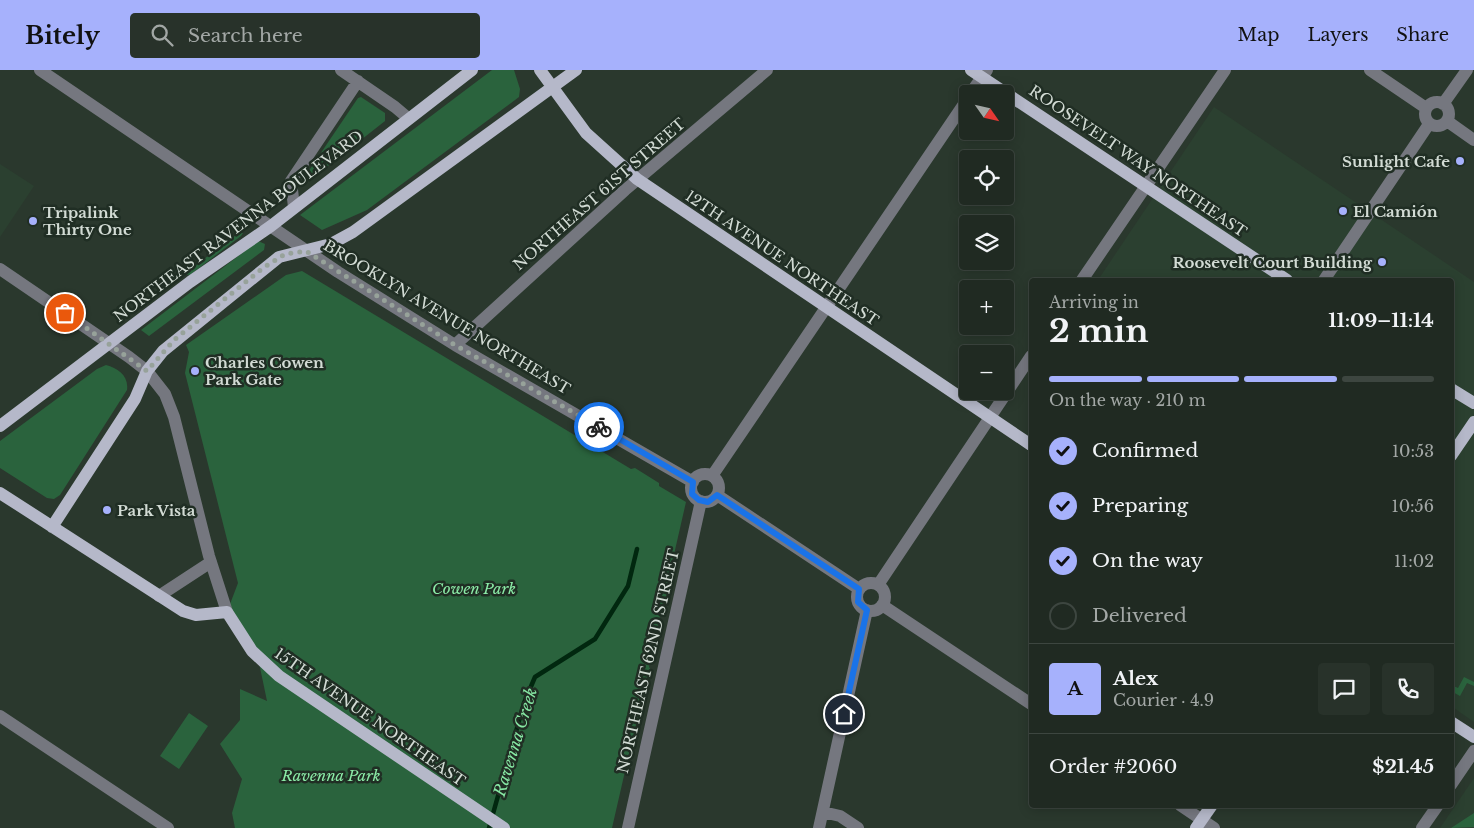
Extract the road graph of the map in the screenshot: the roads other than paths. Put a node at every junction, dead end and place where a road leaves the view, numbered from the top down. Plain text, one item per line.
1 (40, 70) edge
2 (341, 70) edge
3 (472, 70) edge
4 (540, 70) edge
5 (576, 70) edge
6 (767, 70) edge
7 (1225, 70) edge
8 (1370, 70) edge
9 (1467, 70) edge
10 (980, 72) edge
11 (358, 81) junction
12 (974, 85) edge
13 (552, 88) junction
14 (1443, 104) junction
15 (1426, 108) junction
16 (959, 111) edge
17 (408, 118) junction
18 (1447, 122) junction
19 (1429, 124) junction
20 (1474, 140) edge
21 (637, 179) junction
22 (1145, 186) junction
23 (294, 207) junction
24 (271, 226) junction
25 (306, 251) junction
26 (0, 269) edge
27 (1083, 278) edge
28 (1284, 278) edge
29 (1325, 278) edge
30 (826, 307) junction
31 (110, 343) junction
32 (455, 345) junction
33 (1029, 359) edge
34 (147, 371) junction
35 (1454, 391) edge
36 (1474, 404) edge
37 (990, 417) junction
38 (1474, 422) edge
39 (0, 426) edge
40 (1029, 445) edge
41 (1454, 452) edge
42 (712, 476) junction
43 (693, 482) junction
44 (0, 493) edge
45 (717, 495) junction
46 (701, 501) junction
47 (52, 527) junction
48 (211, 562) junction
49 (878, 585) junction
50 (859, 589) junction
51 (159, 596) junction
52 (882, 604) junction
53 (867, 610) junction
54 (227, 612) junction
55 (1029, 703) edge
56 (0, 716) edge
57 (1454, 724) edge
58 (1474, 737) edge
59 (1474, 751) edge
60 (1454, 781) edge
61 (1183, 808) edge
62 (1210, 808) edge
63 (1436, 808) edge
64 (823, 812) junction
65 (1199, 824) edge
66 (168, 828) edge
67 (504, 828) edge
68 (628, 828) edge
69 (819, 828) edge
70 (858, 828) edge
71 (1214, 828) edge
72 (1422, 828) edge

1 - 24 street, BROOKLYN AVENUE NORTHEAST
2 - 11 street
3 - 17 main road, NORTHEAST RAVENNA BOULEVARD
4 - 13 main road, 12TH AVENUE NORTHEAST
5 - 13 main road
6 - 21 street, NORTHEAST 61ST STREET
7 - 22 street
8 - 15 street
9 - 14 street
10 - 12 street
10 - 22 main road, ROOSEVELT WAY NORTHEAST
11 - 17 street
11 - 23 street
13 - 21 main road, 12TH AVENUE NORTHEAST
13 - 25 main road
14 - 15 street
14 - 18 street
15 - 19 street
16 - 30 street
17 - 23 main road, NORTHEAST RAVENNA BOULEVARD
18 - 19 street
18 - 20 street
19 - 29 street
21 - 30 main road, 12TH AVENUE NORTHEAST
21 - 32 street, NORTHEAST 61ST STREET
22 - 27 street
22 - 28 main road, ROOSEVELT WAY NORTHEAST
23 - 24 main road, NORTHEAST RAVENNA BOULEVARD
24 - 25 street, BROOKLYN AVENUE NORTHEAST
24 - 31 main road, NORTHEAST RAVENNA BOULEVARD
25 - 32 street, BROOKLYN AVENUE NORTHEAST
25 - 34 main road
26 - 31 street
30 - 37 main road, 12TH AVENUE NORTHEAST
30 - 42 street
31 - 34 street
31 - 39 main road, NORTHEAST RAVENNA BOULEVARD
32 - 43 street, BROOKLYN AVENUE NORTHEAST
33 - 37 street
34 - 47 main road
34 - 48 street
35 - 36 main road
37 - 40 main road, 12TH AVENUE NORTHEAST
37 - 49 street
38 - 41 main road
42 - 43 street
42 - 45 street
43 - 46 street
44 - 47 main road
45 - 46 street
45 - 50 street
46 - 68 street, NORTHEAST 62ND STREET
47 - 51 main road
48 - 51 street
48 - 54 street
49 - 50 street
49 - 52 street
50 - 53 street
51 - 54 main road
52 - 53 street
52 - 55 street
53 - 64 street
54 - 67 main road, 15TH AVENUE NORTHEAST
56 - 66 street
57 - 58 main road
59 - 60 street
61 - 65 street
62 - 65 main road
63 - 72 street
64 - 69 street
64 - 70 street
65 - 71 street

